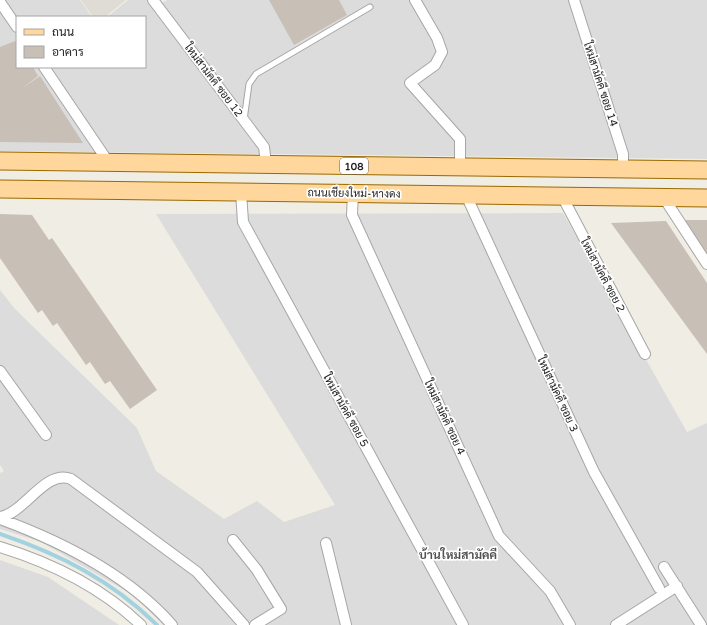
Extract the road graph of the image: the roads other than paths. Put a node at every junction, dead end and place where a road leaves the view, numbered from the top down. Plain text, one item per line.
1 (153, 0) edge
2 (415, 0) edge
3 (574, 0) edge
4 (0, 2) edge
5 (370, 7) dead end
6 (16, 26) edge
7 (45, 68) edge
8 (244, 120) junction
9 (0, 161) edge
10 (109, 162) junction
11 (266, 164) junction
12 (460, 167) junction
13 (623, 169) junction
14 (707, 170) edge
15 (0, 189) edge
16 (240, 192) junction
17 (353, 193) junction
18 (466, 195) junction
19 (562, 196) junction
20 (664, 198) junction
21 (707, 198) edge
22 (707, 264) edge
23 (645, 354) dead end
24 (0, 372) edge
25 (46, 435) dead end
26 (0, 518) edge
27 (233, 540) dead end
28 (326, 543) dead end
29 (0, 547) edge
30 (664, 567) dead end
31 (677, 586) junction
32 (659, 588) dead end
33 (141, 625) edge
34 (172, 625) edge
35 (244, 625) edge
36 (255, 625) edge
37 (346, 625) edge
38 (463, 625) edge
39 (570, 625) edge
40 (616, 625) edge
41 (701, 625) edge

1 - 8 street, ใหม่สามัคคี ซอย 12
2 - 12 street
3 - 13 street, ใหม่สามัคคี ซอย 14
4 - 6 street
5 - 8 lane
7 - 10 street
8 - 11 street, ใหม่สามัคคี ซอย 12
9 - 10 main road, 108
10 - 11 main road, 108
11 - 12 main road, 108
12 - 13 main road, 108
13 - 14 main road, 108
15 - 16 main road, ถนนเชียงใหม่-หางดง
16 - 17 main road, ถนนเชียงใหม่-หางดง
16 - 38 street, ใหม่สามัคคี ซอย 5
17 - 18 main road, ถนนเชียงใหม่-หางดง
17 - 39 street, ใหม่สามัคคี ซอย 4
18 - 19 main road, ถนนเชียงใหม่-หางดง
18 - 32 street, ใหม่สามัคคี ซอย 3
19 - 20 main road, ถนนเชียงใหม่-หางดง
19 - 23 street, ใหม่สามัคคี ซอย 2
20 - 21 main road, ถนนเชียงใหม่-หางดง
20 - 22 street
24 - 25 street
26 - 34 street
26 - 35 street
27 - 36 street
28 - 37 street
29 - 33 street
30 - 31 street
31 - 40 street
31 - 41 street

